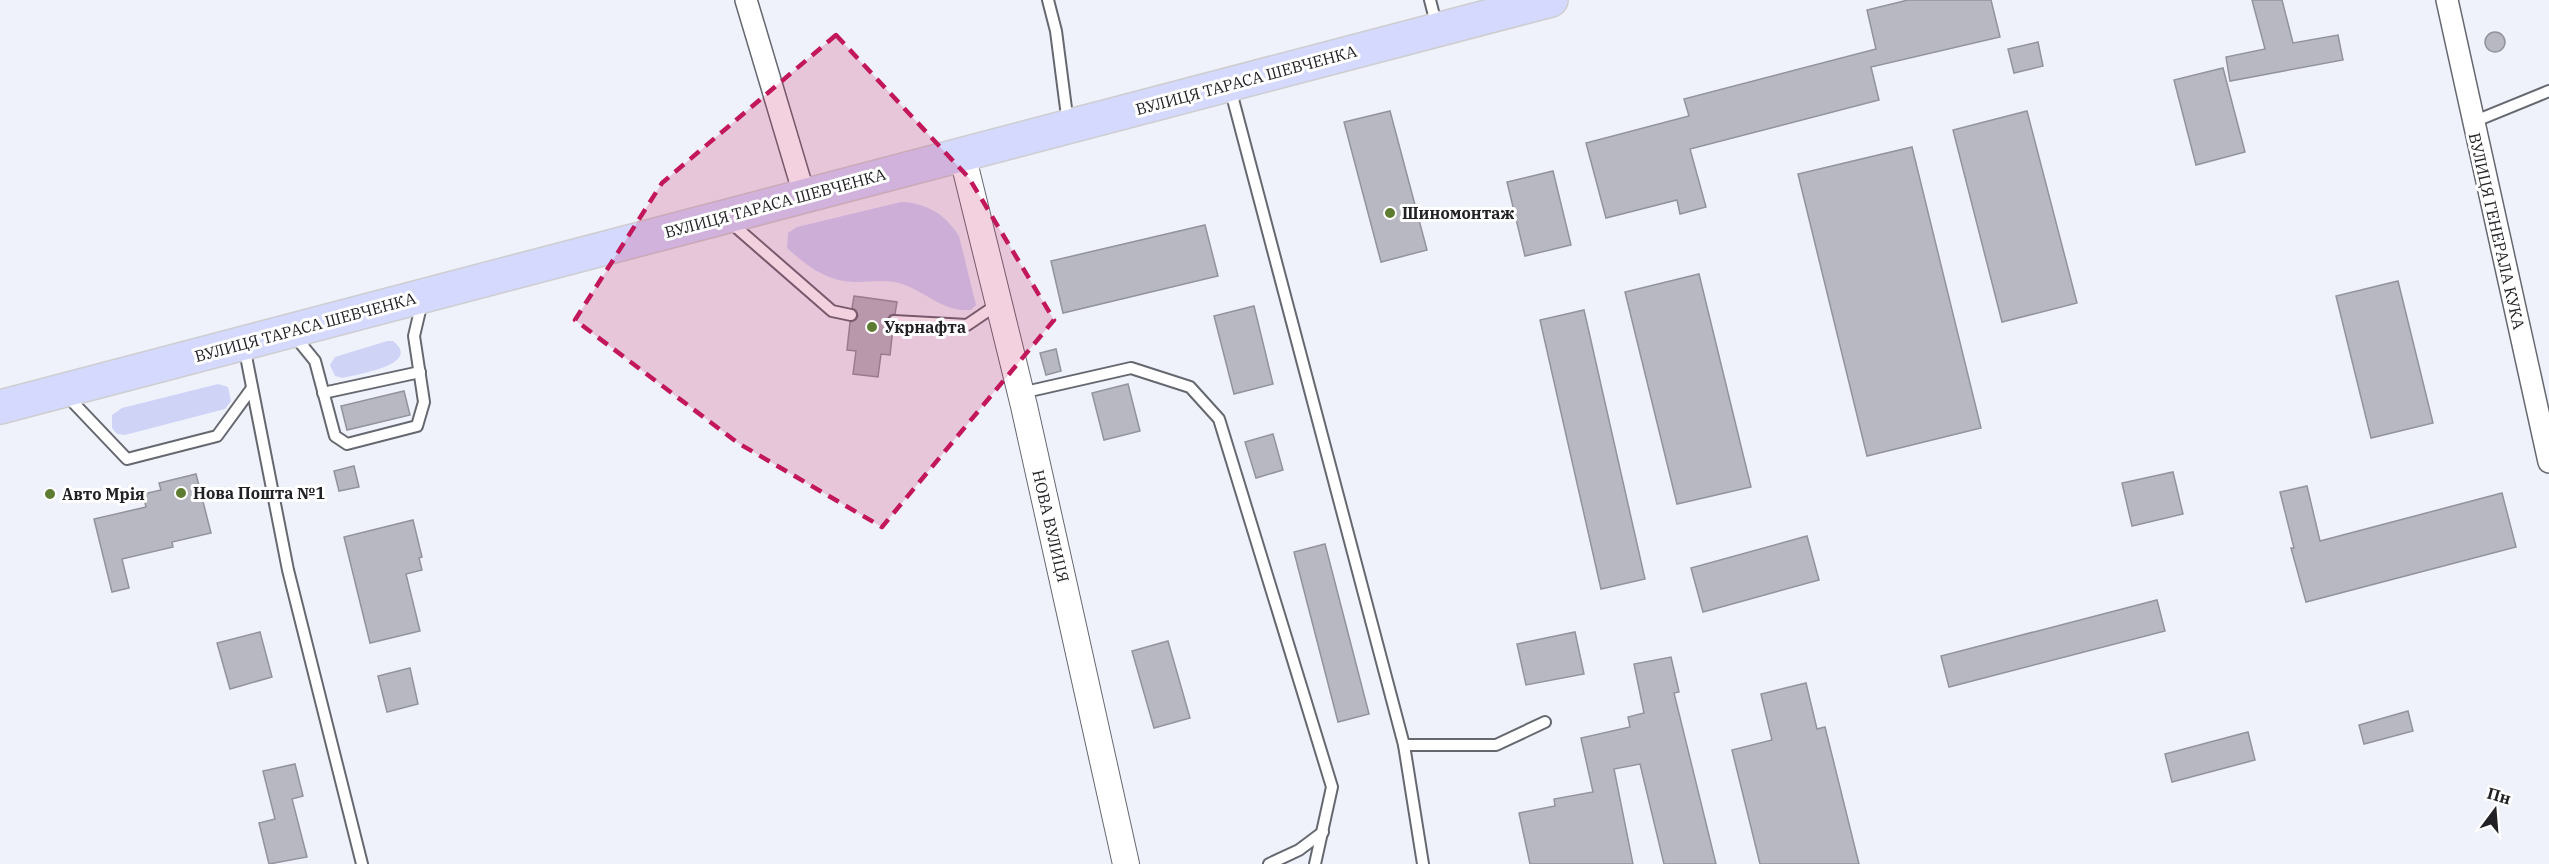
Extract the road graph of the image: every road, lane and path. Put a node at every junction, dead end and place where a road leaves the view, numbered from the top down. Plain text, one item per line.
1 (746, 0) edge
2 (1048, 0) edge
3 (1551, 0) edge
4 (2447, 0) edge
5 (1434, 15) edge
6 (1229, 85) junction
7 (2549, 91) edge
8 (2473, 122) junction
9 (1068, 126) junction
10 (962, 154) junction
11 (804, 194) junction
12 (723, 216) junction
13 (423, 296) junction
14 (999, 304) junction
15 (851, 315) dead end
16 (894, 321) dead end
17 (290, 331) junction
18 (243, 343) junction
19 (420, 372) junction
20 (252, 388) junction
21 (63, 391) junction
22 (323, 393) junction
23 (1020, 393) junction
24 (0, 407) edge
25 (2549, 462) edge
26 (1545, 722) dead end
27 (1404, 745) junction
28 (1323, 832) junction
29 (362, 864) edge
30 (1126, 864) edge
31 (1269, 864) edge
32 (1315, 864) edge
33 (1423, 864) edge

1 - 11 street
2 - 9 lane
3 - 5 main road, ВУЛИЦЯ ТАРАСА ШЕВЧЕНКА
4 - 8 street, ВУЛИЦЯ ГЕНЕРАЛА КУКА
5 - 6 main road, ВУЛИЦЯ ТАРАСА ШЕВЧЕНКА
6 - 9 main road, ВУЛИЦЯ ТАРАСА ШЕВЧЕНКА
6 - 27 lane
7 - 8 lane
8 - 25 street, ВУЛИЦЯ ГЕНЕРАЛА КУКА
9 - 10 main road, ВУЛИЦЯ ТАРАСА ШЕВЧЕНКА
10 - 11 main road, ВУЛИЦЯ ТАРАСА ШЕВЧЕНКА
10 - 14 street, НОВА ВУЛИЦЯ
11 - 12 main road, ВУЛИЦЯ ТАРАСА ШЕВЧЕНКА
12 - 13 main road, ВУЛИЦЯ ТАРАСА ШЕВЧЕНКА
12 - 15 lane
13 - 17 main road, ВУЛИЦЯ ТАРАСА ШЕВЧЕНКА
13 - 19 lane
14 - 16 lane
14 - 23 street, НОВА ВУЛИЦЯ
17 - 18 main road, ВУЛИЦЯ ТАРАСА ШЕВЧЕНКА
17 - 22 lane
18 - 20 lane
18 - 21 main road, ВУЛИЦЯ ТАРАСА ШЕВЧЕНКА
19 - 22 lane
19 - 22 lane
20 - 21 lane
20 - 29 lane
21 - 24 main road, ВУЛИЦЯ ТАРАСА ШЕВЧЕНКА
23 - 28 lane
23 - 30 street, НОВА ВУЛИЦЯ
26 - 27 lane
27 - 33 lane
28 - 31 lane
28 - 32 lane

